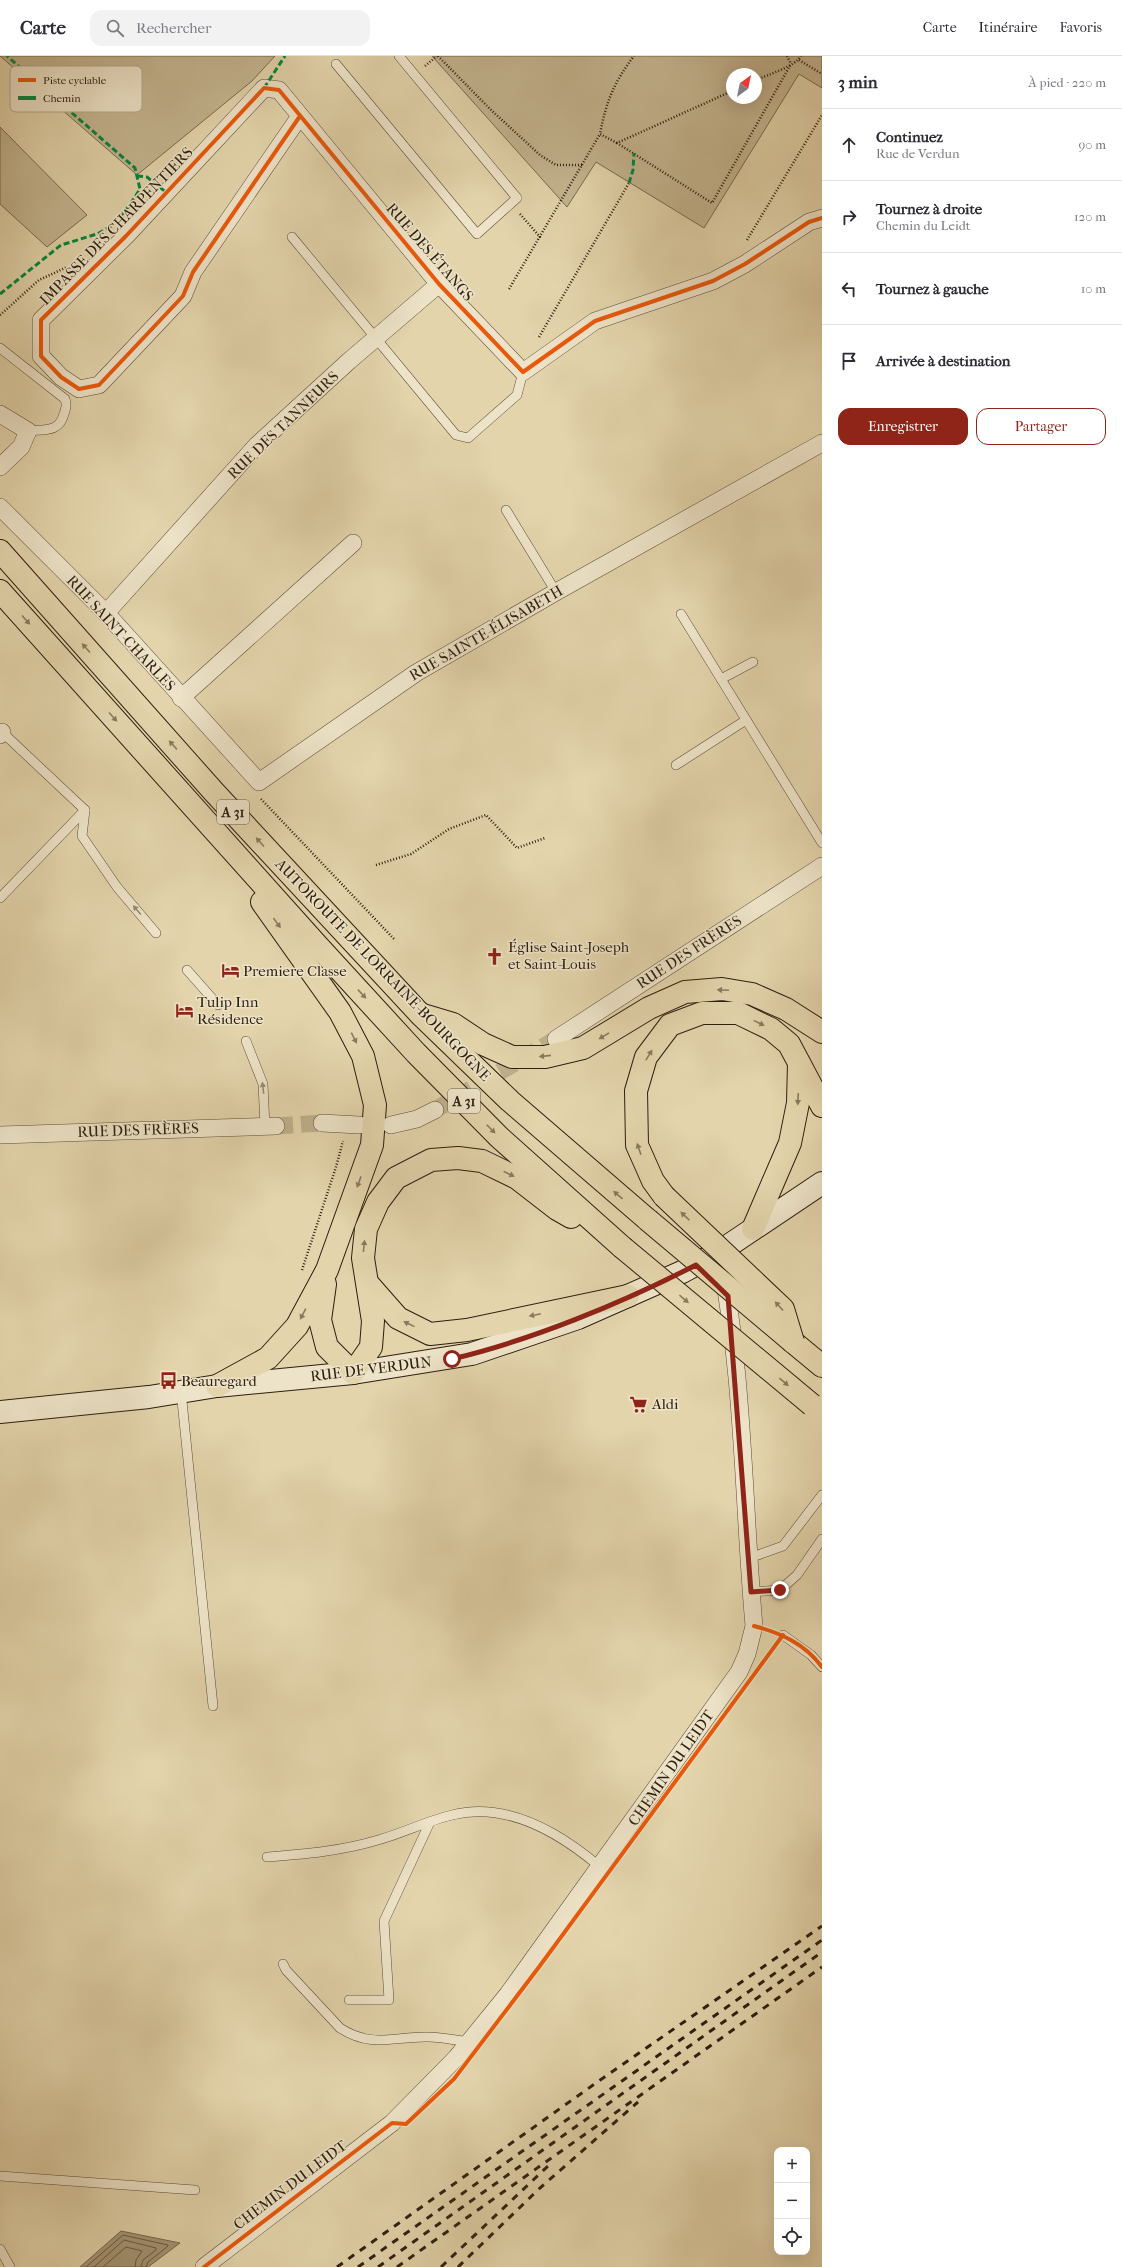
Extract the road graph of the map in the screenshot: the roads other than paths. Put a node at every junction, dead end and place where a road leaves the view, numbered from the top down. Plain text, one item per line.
1 (399, 56) edge
2 (336, 64) dead end
3 (300, 116) junction
4 (322, 143) joint
5 (822, 218) edge
6 (292, 237) dead end
7 (439, 284) junction
8 (375, 338) junction
9 (0, 348) edge
10 (524, 372) junction
11 (0, 414) edge
12 (28, 431) junction
13 (822, 443) edge
14 (0, 467) edge
15 (0, 507) edge
16 (506, 510) dead end
17 (353, 543) dead end
18 (0, 551) edge
19 (0, 591) edge
20 (556, 592) junction
21 (106, 613) junction
22 (681, 614) dead end
23 (753, 662) dead end
24 (721, 679) junction
25 (181, 698) junction
26 (746, 720) junction
27 (1, 734) edge
28 (676, 765) dead end
29 (85, 810) junction
30 (197, 812) junction
31 (822, 843) edge
32 (822, 866) edge
33 (0, 898) edge
34 (156, 933) dead end
35 (187, 970) dead end
36 (218, 1005) dead end
37 (420, 1014) junction
38 (822, 1033) edge
39 (556, 1039) tunnel mouth
40 (246, 1041) dead end
41 (799, 1060) junction
42 (822, 1106) edge
43 (435, 1110) tunnel mouth
44 (322, 1123) tunnel mouth
45 (351, 1125) road end
46 (391, 1125) dead end
47 (271, 1126) joint
48 (0, 1135) edge
49 (822, 1183) edge
50 (753, 1229) junction
51 (622, 1247) junction
52 (719, 1252) junction
53 (696, 1265) junction
54 (327, 1270) junction
55 (368, 1285) junction
56 (628, 1296) junction
57 (728, 1296) junction
58 (793, 1342) junction
59 (822, 1366) edge
60 (353, 1374) junction
61 (218, 1386) junction
62 (181, 1391) junction
63 (0, 1412) edge
64 (822, 1413) edge
65 (822, 1495) edge
66 (822, 1539) edge
67 (748, 1555) junction
68 (751, 1592) junction
69 (783, 1635) dead end
70 (822, 1667) edge
71 (213, 1706) dead end
72 (430, 1822) junction
73 (267, 1858) dead end
74 (600, 1867) junction
75 (283, 1964) dead end
76 (349, 2000) dead end
77 (468, 2042) junction
78 (0, 2176) edge
79 (195, 2190) dead end
80 (0, 2249) edge
81 (10, 2267) edge
82 (204, 2267) edge

1 - 2 lane
3 - 3 street, IMPASSE DES CHARPENTIERS
3 - 4 street, IMPASSE DES CHARPENTIERS
4 - 7 street, RUE DES ÉTANGS
5 - 10 street
6 - 8 lane
7 - 8 street, RUE DES TANNEURS
7 - 10 street, RUE DES ÉTANGS
8 - 10 lane
8 - 21 street, RUE DES TANNEURS
9 - 12 lane
11 - 12 street
12 - 14 street
13 - 20 street, RUE SAINTE-ÉLISABETH
15 - 21 street, RUE SAINT-CHARLES
16 - 20 lane
17 - 25 street, RUE SAINT-CHARLES
37 -> 18 highway, AUTOROUTE DE LORRAINE-BOURGOGNE / A 31
19 -> 30 highway, AUTOROUTE DE LORRAINE-BOURGOGNE / A 31
20 - 25 street, RUE SAINTE-ÉLISABETH
21 - 25 street, RUE SAINT-CHARLES
22 - 24 lane
23 - 24 lane
24 - 26 lane
26 - 28 lane
26 - 31 lane
27 - 29 lane
29 - 33 lane
34 -> 29 lane
30 -> 51 highway, AUTOROUTE DE LORRAINE-BOURGOGNE / A 31
30 -> 54 highway
32 - 39 street, RUE DES FRÈRES
35 - 36 lane
38 -> 37 highway
58 -> 37 highway, AUTOROUTE DE LORRAINE-BOURGOGNE / A 31, bridge
47 -> 40 lane
41 - 42 highway
41 -> 50 highway
58 -> 41 highway, bridge
43 - 46 street
44 - 45 street
47 - 48 street, RUE DES FRÈRES
49 - 50 main road, RUE DE VERDUN
50 - 52 main road, RUE DE VERDUN
55 -> 51 highway
51 -> 64 highway, AUTOROUTE DE LORRAINE-BOURGOGNE / A 31, bridge
52 - 53 main road, RUE DE VERDUN
52 - 57 street, CHEMIN DU LEIDT
53 - 56 main road, RUE DE VERDUN
53 - 57 street
54 - 60 highway
54 -> 61 highway
56 -> 55 highway
55 - 60 highway
56 - 60 main road, RUE DE VERDUN
57 - 67 street, CHEMIN DU LEIDT
58 - 59 highway, AUTOROUTE DE LORRAINE-BOURGOGNE / A 31
60 - 61 main road, RUE DE VERDUN
61 - 62 main road, RUE DE VERDUN
62 - 63 main road, RUE DE VERDUN
62 - 71 lane
65 - 67 lane
66 - 68 lane
67 - 68 street, CHEMIN DU LEIDT
68 - 74 street, CHEMIN DU LEIDT
69 - 70 lane
72 - 73 lane
72 - 74 lane
72 - 76 lane
74 - 77 street, CHEMIN DU LEIDT
75 - 77 lane
77 - 82 street, CHEMIN DU LEIDT
78 - 79 lane
80 - 81 lane

